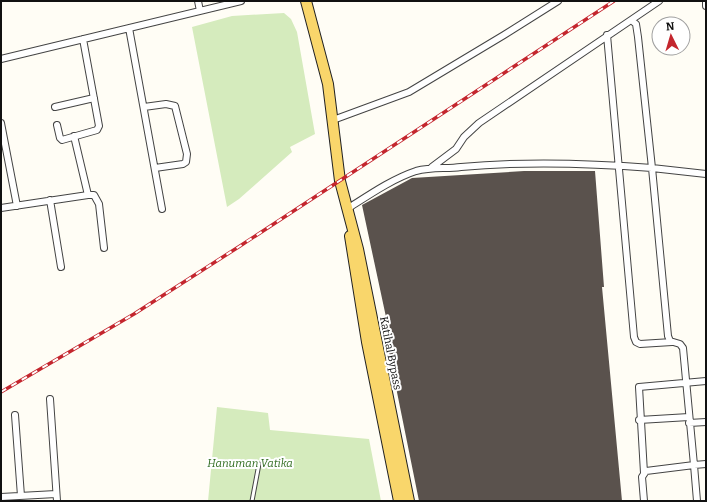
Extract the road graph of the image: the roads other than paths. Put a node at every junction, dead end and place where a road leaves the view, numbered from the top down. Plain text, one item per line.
1 (198, 1) edge
2 (241, 1) edge
3 (306, 1) edge
4 (558, 1) edge
5 (659, 1) edge
6 (706, 1) edge
7 (706, 6) edge
8 (200, 11) junction
9 (631, 20) junction
10 (129, 28) junction
11 (607, 35) junction
12 (83, 39) junction
13 (1, 59) edge
14 (94, 98) junction
15 (55, 107) dead end
16 (144, 107) junction
17 (333, 120) junction
18 (1, 123) edge
19 (57, 125) dead end
20 (74, 136) junction
21 (619, 166) junction
22 (432, 167) junction
23 (155, 168) junction
24 (652, 168) junction
25 (706, 174) edge
26 (88, 194) junction
27 (50, 200) junction
28 (17, 206) junction
29 (1, 208) edge
30 (162, 208) dead end
31 (348, 209) junction
32 (104, 248) dead end
33 (61, 267) dead end
34 (672, 342) junction
35 (706, 381) edge
36 (686, 382) junction
37 (50, 399) dead end
38 (15, 415) dead end
39 (639, 420) junction
40 (689, 420) junction
41 (706, 422) edge
42 (259, 464) dead end
43 (706, 464) edge
44 (694, 465) junction
45 (644, 473) junction
46 (56, 494) junction
47 (22, 496) junction
48 (1, 497) edge
49 (57, 501) edge
50 (252, 501) edge
51 (399, 501) edge
52 (408, 501) edge
53 (644, 501) edge
54 (697, 501) edge

1 - 8 street
2 - 8 street
3 - 17 main road, Katihal Bypass
4 - 17 street
5 - 9 street
6 - 7 street
8 - 10 street
9 - 11 street
9 - 24 street
10 - 12 street
10 - 16 street
11 - 21 street
11 - 22 street
12 - 13 street
12 - 14 street
14 - 15 street
14 - 20 street
16 - 23 street
16 - 23 street
17 - 31 main road, Katihal Bypass
18 - 28 street
19 - 20 street
20 - 26 street
21 - 22 street
21 - 24 street
21 - 34 street
22 - 31 street
23 - 30 street
24 - 25 street
24 - 34 street
26 - 27 street
26 - 32 street
27 - 28 street
27 - 33 street
28 - 29 street
31 - 51 main road, Katihal Bypass
31 - 52 main road, Katihal Bypass
34 - 36 street
35 - 36 street
36 - 39 street
36 - 40 street
37 - 46 street
38 - 47 street
39 - 40 street
39 - 45 street
40 - 41 street
40 - 44 street
42 - 50 lane
43 - 44 street
44 - 45 street
44 - 54 street
45 - 53 street
46 - 47 street
46 - 49 street
47 - 48 street

